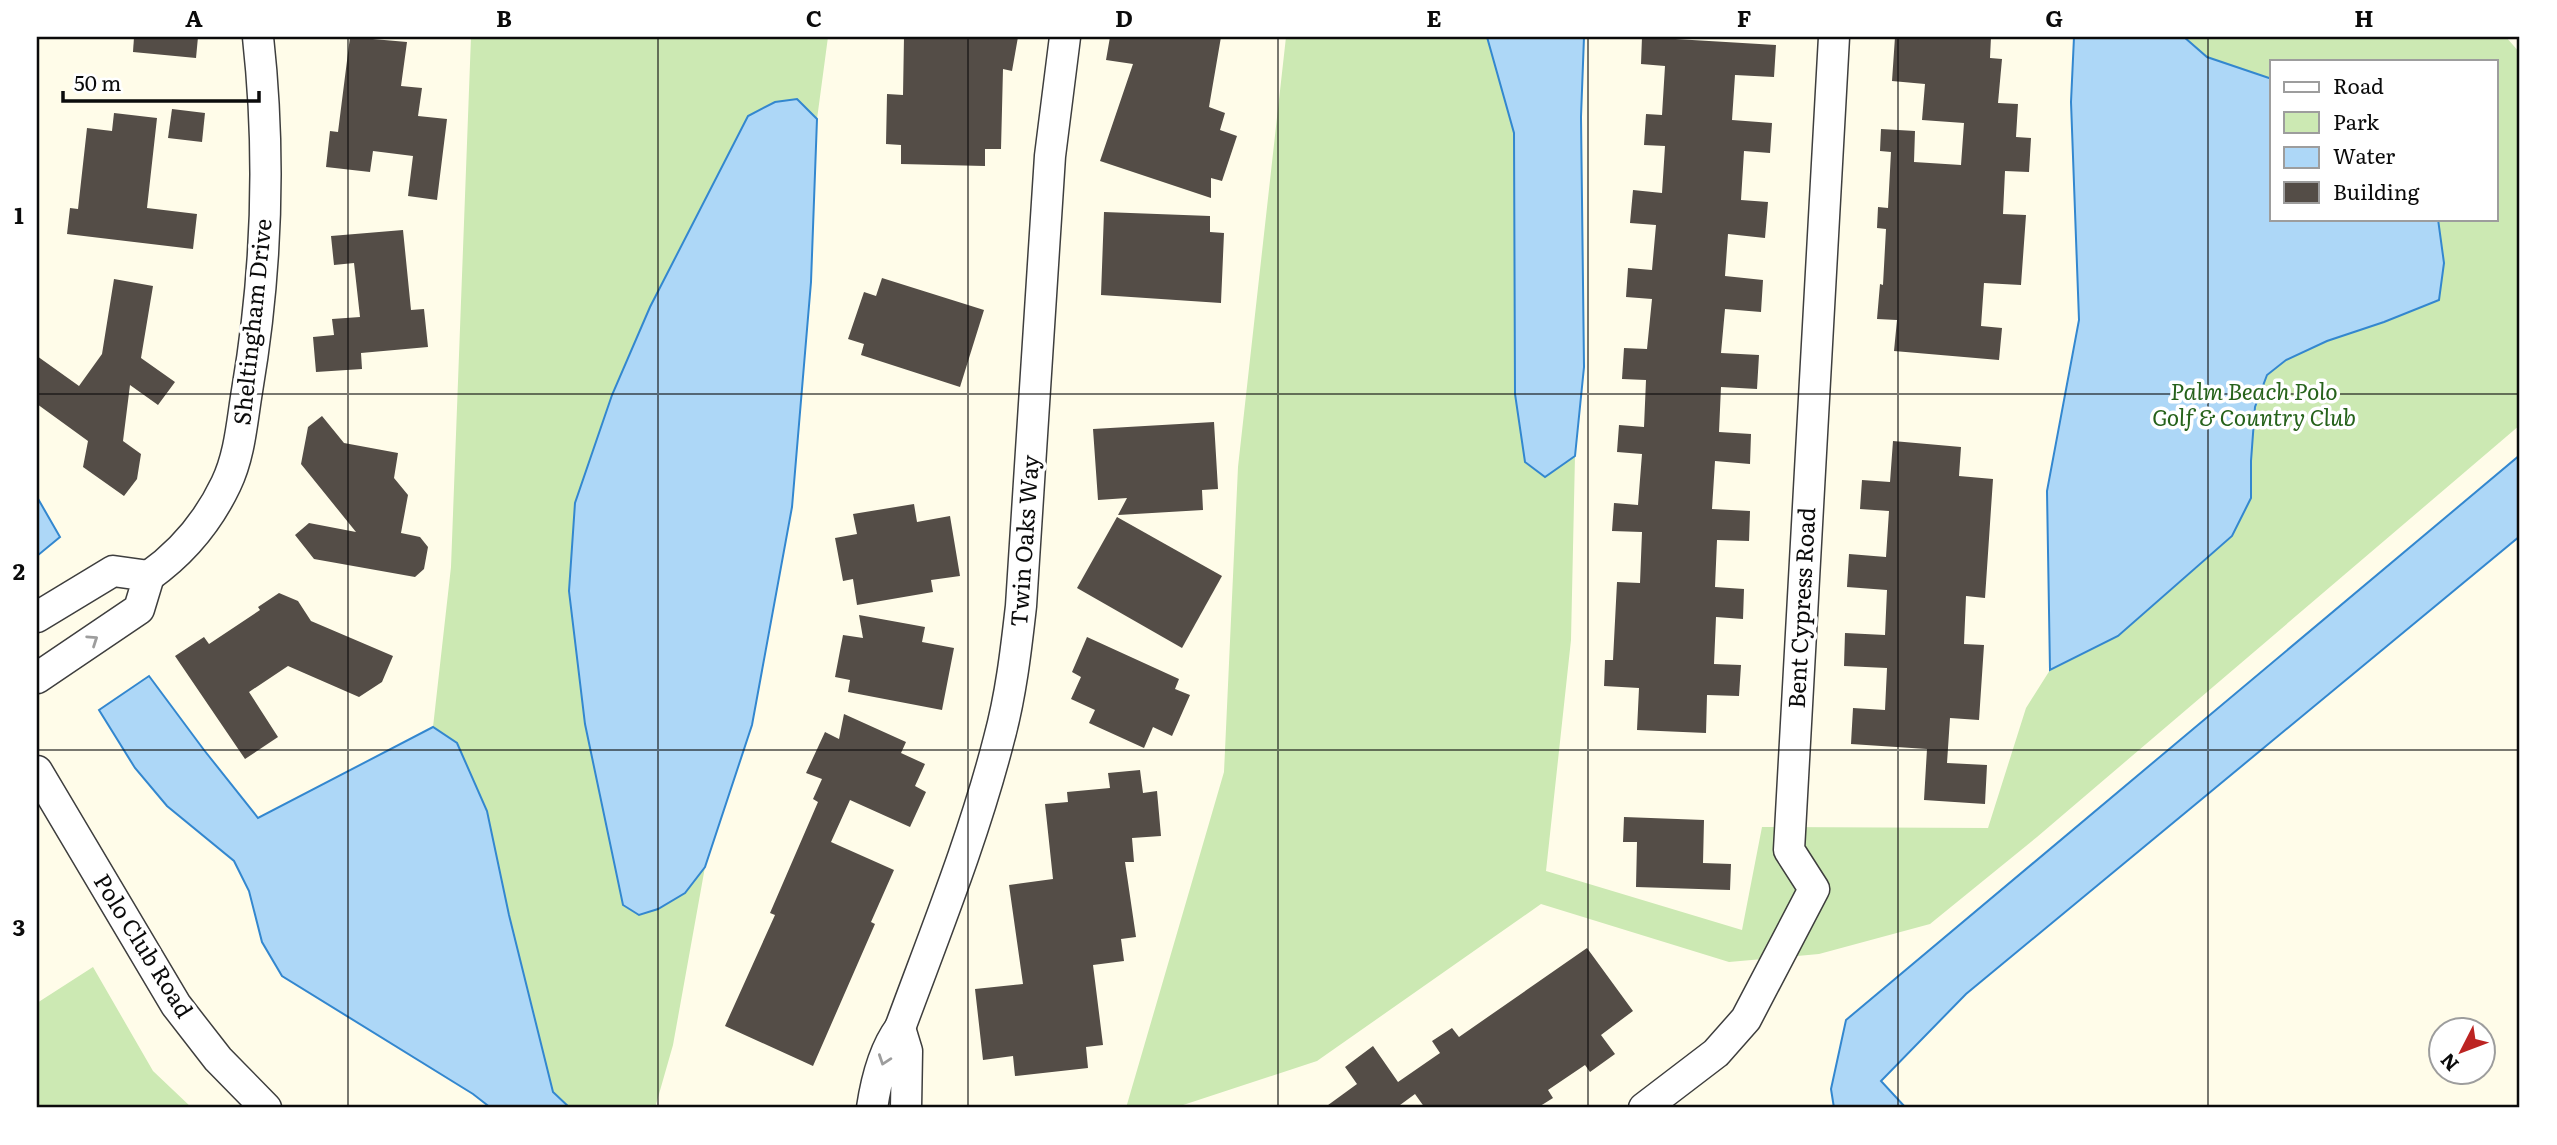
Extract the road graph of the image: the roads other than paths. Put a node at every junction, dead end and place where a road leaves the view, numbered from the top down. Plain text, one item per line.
1 (258, 37) edge
2 (1065, 37) edge
3 (1834, 37) edge
4 (149, 576) junction
5 (37, 617) edge
6 (37, 678) edge
7 (37, 771) edge
8 (900, 1028) junction
9 (266, 1108) edge
10 (872, 1108) edge
11 (906, 1108) edge
12 (1644, 1108) edge

1 - 4 street, Sheltingham Drive
2 - 8 street, Twin Oaks Way
3 - 12 street, Bent Cypress Road
4 - 5 street
6 -> 4 street
7 - 9 street, Polo Club Road
8 -> 10 street, Twin Oaks Way
8 - 11 street

